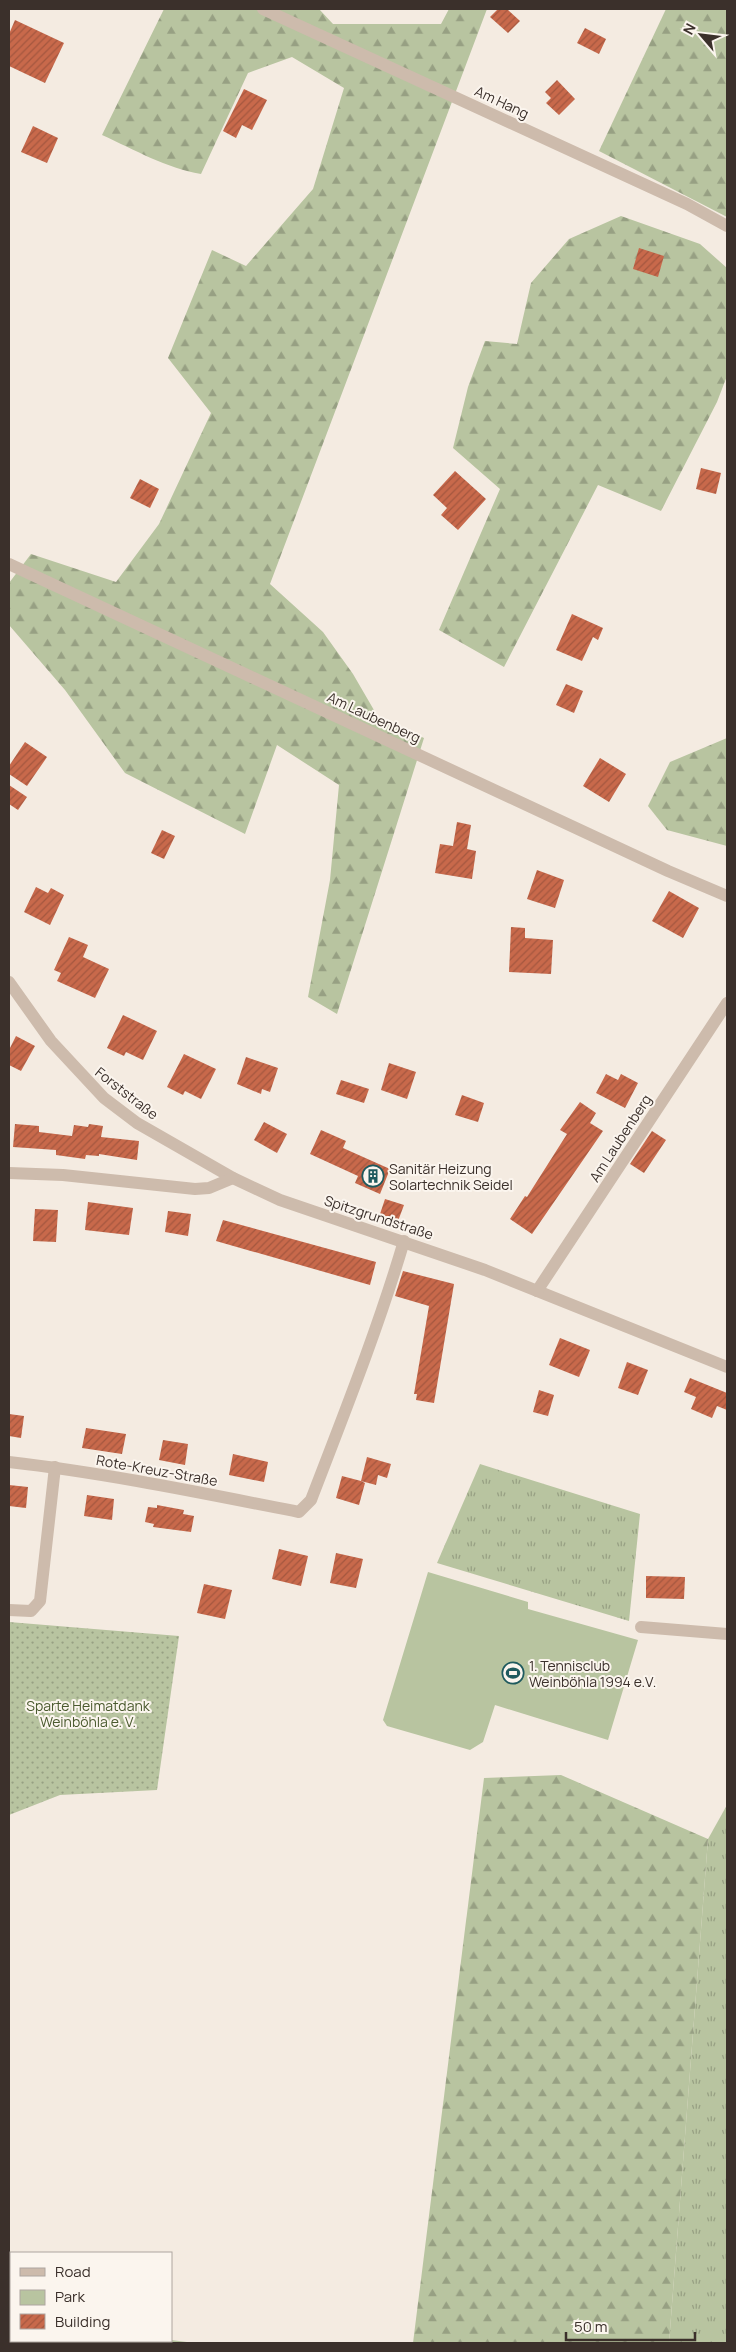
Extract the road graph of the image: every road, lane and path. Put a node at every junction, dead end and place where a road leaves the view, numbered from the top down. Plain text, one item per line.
1 (263, 9) edge
2 (727, 226) edge
3 (9, 564) edge
4 (727, 896) edge
5 (9, 982) edge
6 (727, 1003) edge
7 (9, 1173) edge
8 (233, 1178) junction
9 (404, 1241) junction
10 (537, 1290) junction
11 (727, 1366) edge
12 (9, 1462) edge
13 (55, 1467) junction
14 (9, 1610) edge
15 (641, 1627) dead end
16 (727, 1634) edge

1 - 2 street, Am Hang
3 - 4 street, Am Laubenberg
5 - 8 street, Forststraße
6 - 10 street, Am Laubenberg
7 - 8 street
8 - 9 street, Spitzgrundstraße
9 - 10 street, Spitzgrundstraße
9 - 13 street, Rote-Kreuz-Straße
10 - 11 street, Spitzgrundstraße
12 - 13 street, Rote-Kreuz-Straße
13 - 14 street
15 - 16 street

